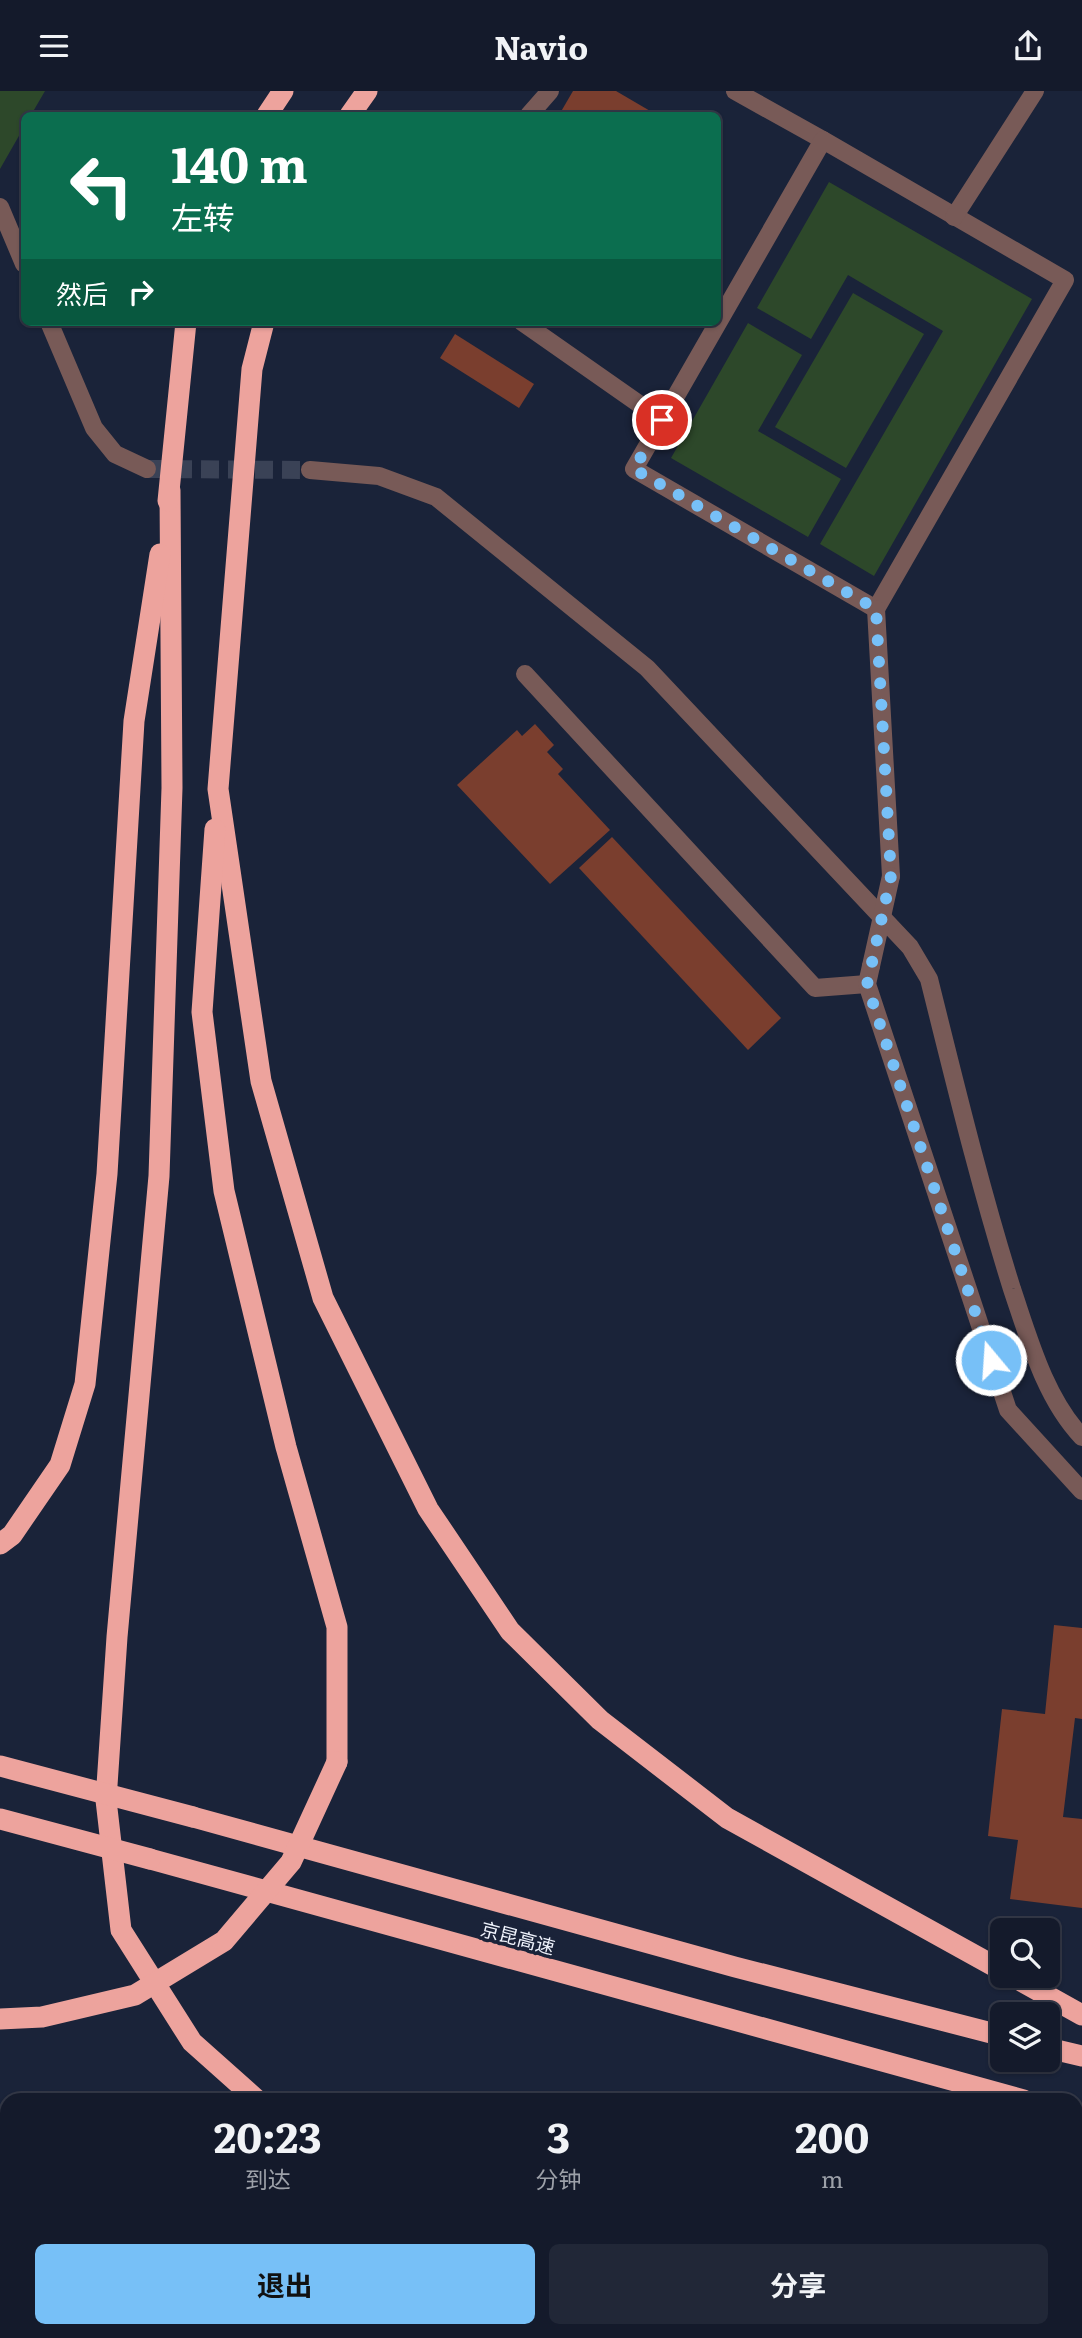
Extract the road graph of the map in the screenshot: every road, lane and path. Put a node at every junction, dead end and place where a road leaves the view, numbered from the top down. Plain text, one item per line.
1 (283, 91) edge
2 (367, 91) edge
3 (550, 91) edge
4 (735, 91) edge
5 (1035, 91) edge
6 (269, 112) edge
7 (352, 112) edge
8 (532, 112) edge
9 (823, 141) junction
10 (0, 207) edge
11 (954, 217) junction
12 (21, 257) edge
13 (721, 318) edge
14 (51, 326) edge
15 (186, 326) edge
16 (263, 326) edge
17 (528, 326) edge
18 (716, 326) edge
19 (662, 420) junction
20 (147, 469) tunnel mouth
21 (310, 470) tunnel mouth
22 (170, 490) junction
23 (876, 609) junction
24 (525, 674) dead end
25 (218, 789) junction
26 (867, 985) junction
27 (1082, 1437) edge
28 (1082, 1492) edge
29 (0, 1543) edge
30 (0, 1766) edge
31 (0, 1819) edge
32 (990, 1964) edge
33 (1034, 1988) edge
34 (1082, 2015) edge
35 (0, 2019) edge
36 (990, 2033) edge
37 (1060, 2051) edge
38 (1082, 2056) edge
39 (249, 2093) edge
40 (999, 2093) edge

1 - 6 highway
2 - 7 highway
3 - 8 street
4 - 9 street
5 - 11 street
9 - 11 street
9 - 13 street
10 - 12 street
11 - 23 street
14 - 20 street
15 - 22 highway
16 - 25 highway
17 - 19 street
18 - 19 street
19 - 23 street
21 - 27 street
22 - 29 highway
22 - 39 highway
23 - 26 street, bridge
24 - 26 street
25 - 32 highway
25 - 35 highway, bridge
26 - 28 street
30 - 36 highway, 京昆高速, bridge
31 - 40 highway, 京昆高速, bridge
33 - 34 highway
37 - 38 highway

